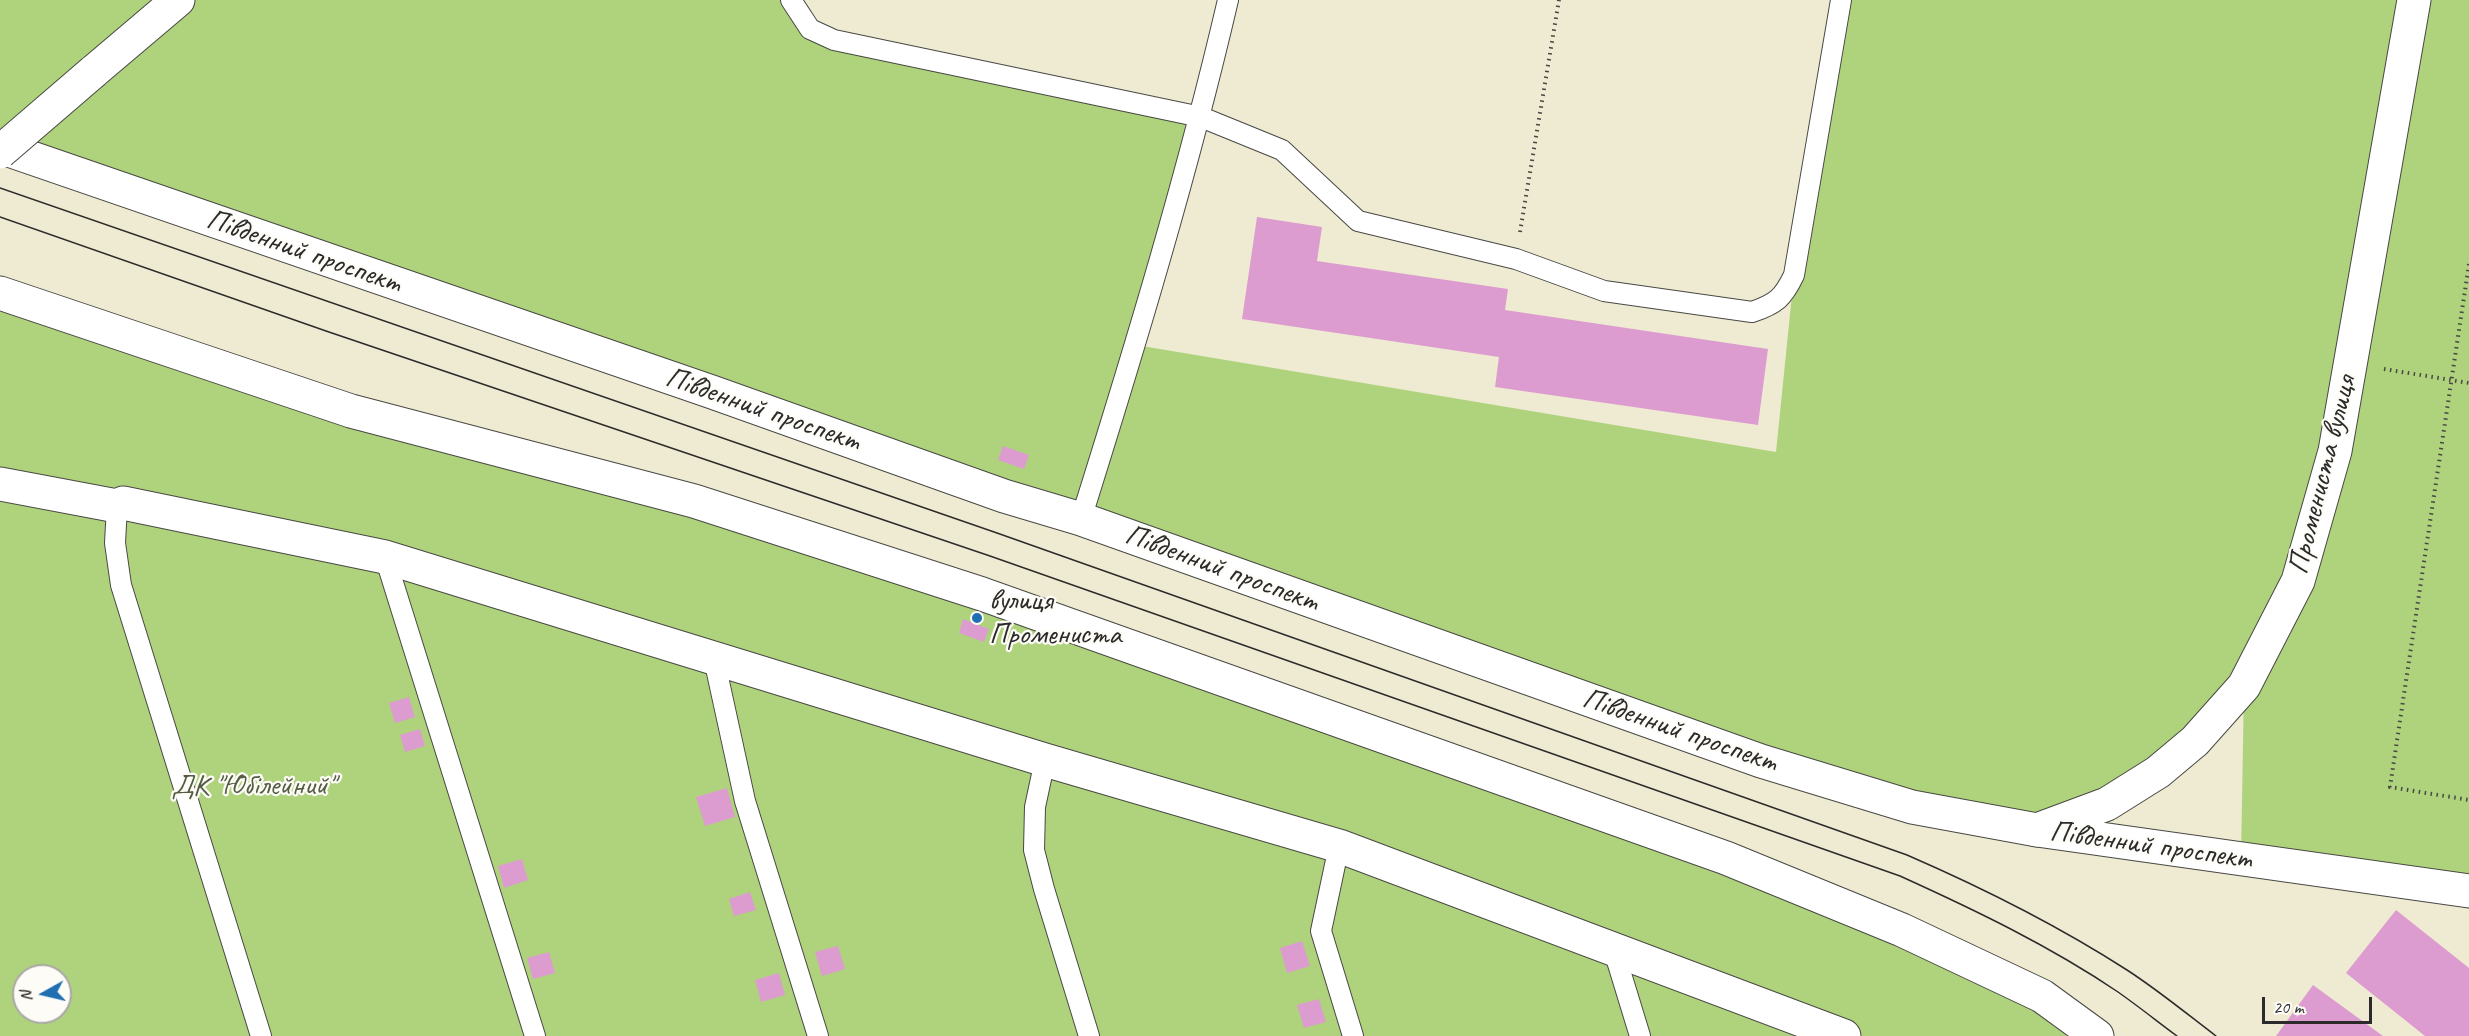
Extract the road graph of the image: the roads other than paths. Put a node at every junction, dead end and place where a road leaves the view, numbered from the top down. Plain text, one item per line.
1 (178, 0) edge
2 (791, 0) edge
3 (1228, 0) edge
4 (1841, 0) edge
5 (2414, 0) edge
6 (1201, 117) junction
7 (0, 149) edge
8 (0, 293) edge
9 (0, 484) edge
10 (120, 504) junction
11 (1081, 519) junction
12 (385, 557) junction
13 (714, 659) junction
14 (1045, 760) junction
15 (2037, 830) junction
16 (1339, 846) junction
17 (2469, 891) edge
18 (1614, 951) junction
19 (261, 1036) edge
20 (535, 1036) edge
21 (818, 1036) edge
22 (1089, 1036) edge
23 (1353, 1036) edge
24 (1640, 1036) edge
25 (1844, 1036) edge
26 (2097, 1036) edge

1 - 7 main road, bridge
2 - 6 lane
3 - 6 lane
4 - 6 lane
5 - 15 main road, Промениста вулиця
6 - 11 lane
7 - 11 main road, Південний проспект
8 - 26 main road
9 - 10 main road
10 - 12 main road
10 - 19 lane
11 - 15 main road, Південний проспект
12 - 13 main road
12 - 20 lane
13 - 14 main road
13 - 21 lane
14 - 16 main road
14 - 22 lane
15 - 17 main road, Південний проспект
16 - 18 main road
16 - 23 lane
18 - 24 lane
18 - 25 main road

